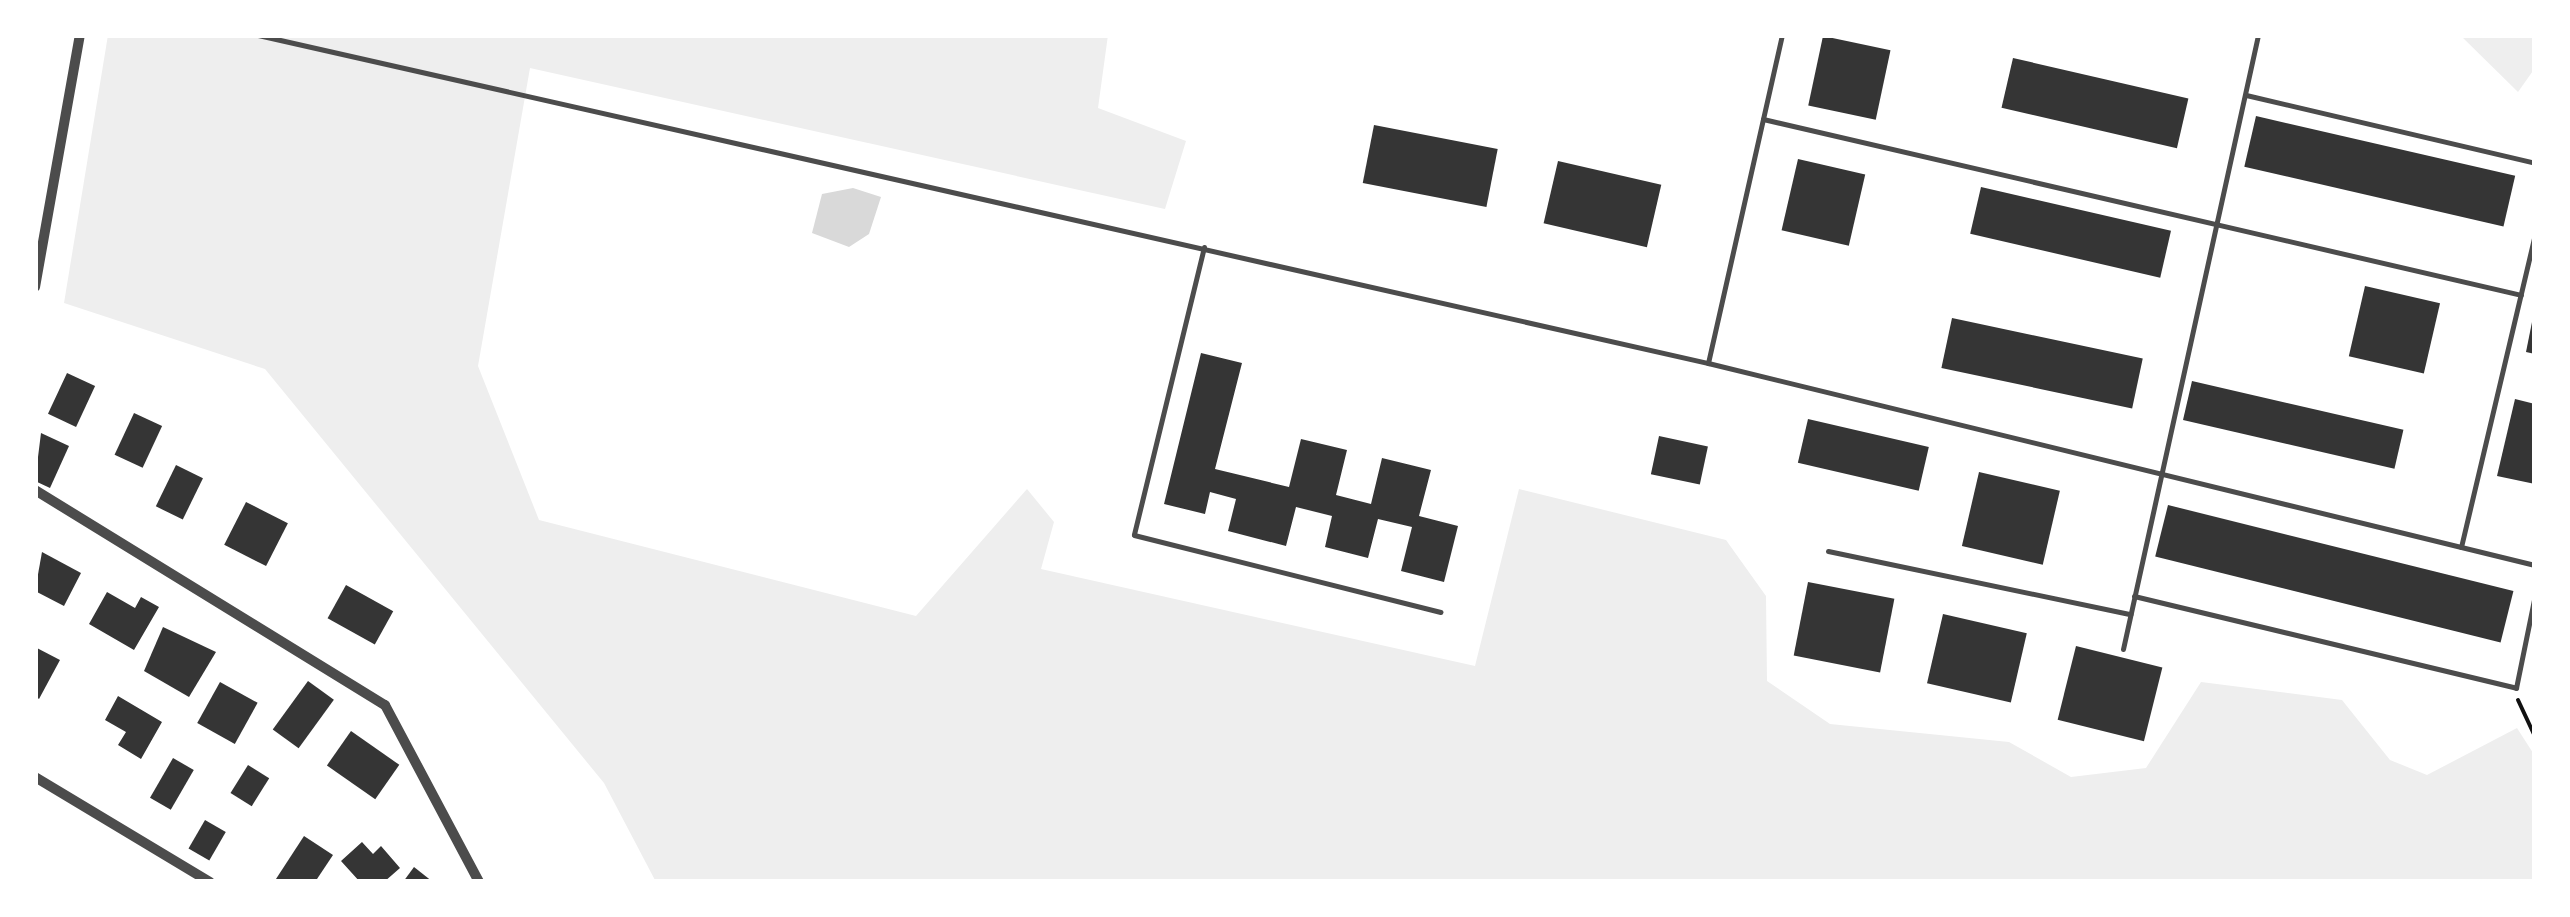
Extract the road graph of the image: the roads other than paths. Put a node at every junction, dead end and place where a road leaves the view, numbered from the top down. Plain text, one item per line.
1 (80, 35) edge
2 (258, 35) edge
3 (1782, 35) edge
4 (2258, 35) edge
5 (2245, 95) junction
6 (1763, 119) junction
7 (2535, 162) edge
8 (2216, 224) junction
9 (2535, 234) edge
10 (1204, 246) junction
11 (35, 288) edge
12 (2521, 295) junction
13 (1708, 363) junction
14 (2162, 474) junction
15 (35, 490) edge
16 (2461, 547) junction
17 (1828, 551) dead end
18 (2535, 565) edge
19 (2535, 595) edge
20 (2134, 596) junction
21 (1440, 612) dead end
22 (2130, 614) junction
23 (2122, 648) dead end
24 (35, 776) edge
25 (210, 882) edge
26 (479, 882) edge

1 - 11 street
2 - 10 lane
3 - 6 lane
4 - 5 lane
5 - 7 lane
5 - 8 lane
6 - 8 lane
6 - 13 lane
8 - 12 lane
8 - 14 lane
9 - 12 lane
10 - 13 lane
10 - 21 lane
12 - 16 lane
13 - 14 lane
14 - 16 lane
14 - 20 lane
15 - 26 street
16 - 18 lane
17 - 22 lane
19 - 20 lane
20 - 22 lane
22 - 23 lane
24 - 25 street

